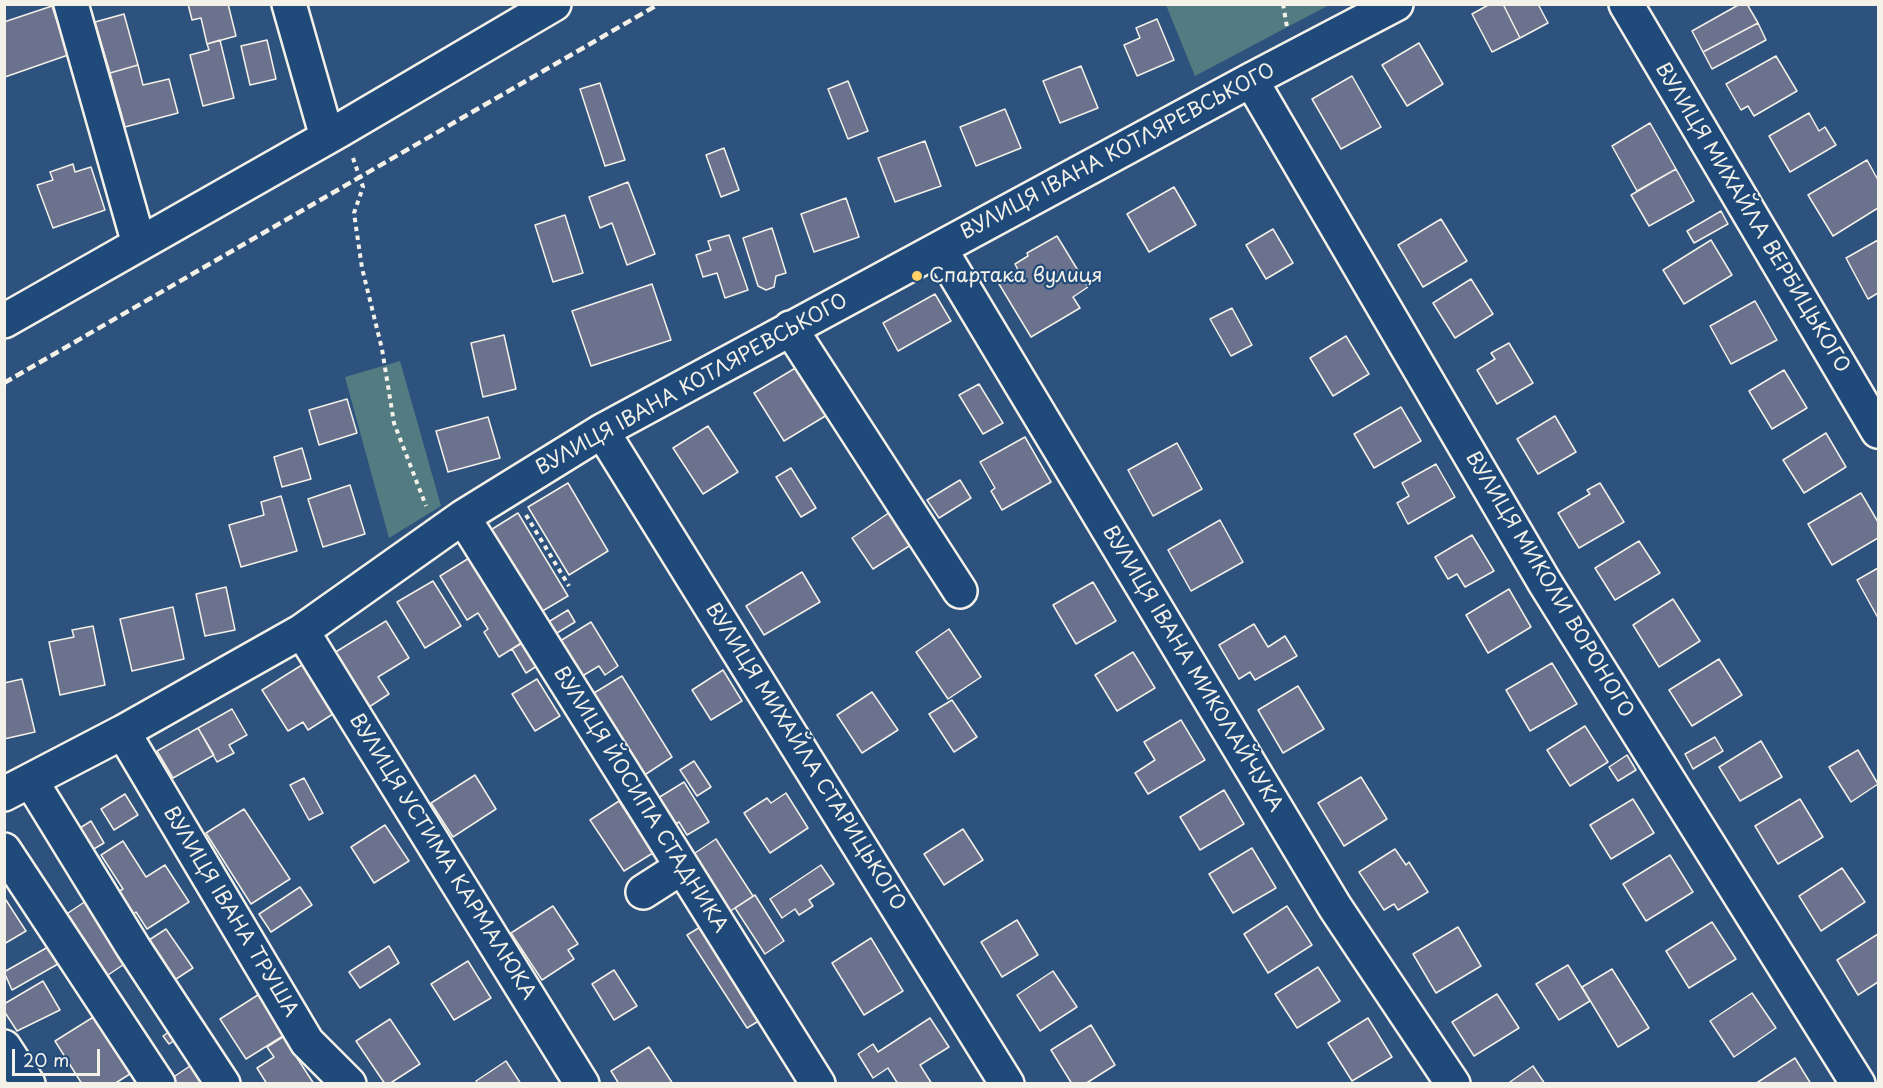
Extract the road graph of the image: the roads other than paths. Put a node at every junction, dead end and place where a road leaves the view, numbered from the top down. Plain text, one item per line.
1 (71, 4) edge
2 (290, 4) edge
3 (554, 4) edge
4 (1396, 4) edge
5 (1626, 4) edge
6 (1251, 80) junction
7 (333, 134) junction
8 (139, 244) junction
9 (939, 249) junction
10 (4, 321) edge
11 (790, 328) junction
12 (602, 430) junction
13 (1878, 431) edge
14 (450, 526) junction
15 (960, 591) dead end
16 (302, 631) junction
17 (123, 732) junction
18 (18, 788) edge
19 (4, 850) edge
20 (682, 867) junction
21 (643, 892) dead end
22 (4, 1047) edge
23 (28, 1083) edge
24 (158, 1083) edge
25 (223, 1083) edge
26 (349, 1083) edge
27 (582, 1083) edge
28 (818, 1083) edge
29 (1007, 1083) edge
30 (1453, 1083) edge
31 (1858, 1083) edge

1 - 8 street
2 - 7 street
3 - 7 street
4 - 6 street, ВУЛИЦЯ ІВАНА КОТЛЯРЕВСЬКОГО
5 - 13 street, ВУЛИЦЯ МИХАЙЛА ВЕРБИЦЬКОГО
6 - 9 street, ВУЛИЦЯ ІВАНА КОТЛЯРЕВСЬКОГО
6 - 31 street, ВУЛИЦЯ МИКОЛИ ВОРОНОГО
7 - 8 street
8 - 10 street
9 - 11 street, ВУЛИЦЯ ІВАНА КОТЛЯРЕВСЬКОГО
9 - 30 street, ВУЛИЦЯ ІВАНА МИКОЛАЙЧУКА
11 - 12 street, ВУЛИЦЯ ІВАНА КОТЛЯРЕВСЬКОГО
11 - 15 street
12 - 14 street, ВУЛИЦЯ ІВАНА КОТЛЯРЕВСЬКОГО
12 - 29 street, ВУЛИЦЯ МИХАЙЛА СТАРИЦЬКОГО
14 - 16 street, ВУЛИЦЯ ІВАНА КОТЛЯРЕВСЬКОГО
14 - 20 street, ВУЛИЦЯ ЙОСИПА СТАДНИКА
16 - 17 street, ВУЛИЦЯ ІВАНА КОТЛЯРЕВСЬКОГО
16 - 27 street, ВУЛИЦЯ УСТИМА КАРМАЛЮКА
17 - 18 street, ВУЛИЦЯ ІВАНА КОТЛЯРЕВСЬКОГО
17 - 26 street, ВУЛИЦЯ ІВАНА ТРУША
18 - 25 street
19 - 24 street
20 - 21 street
20 - 28 street, ВУЛИЦЯ ЙОСИПА СТАДНИКА
22 - 23 street

